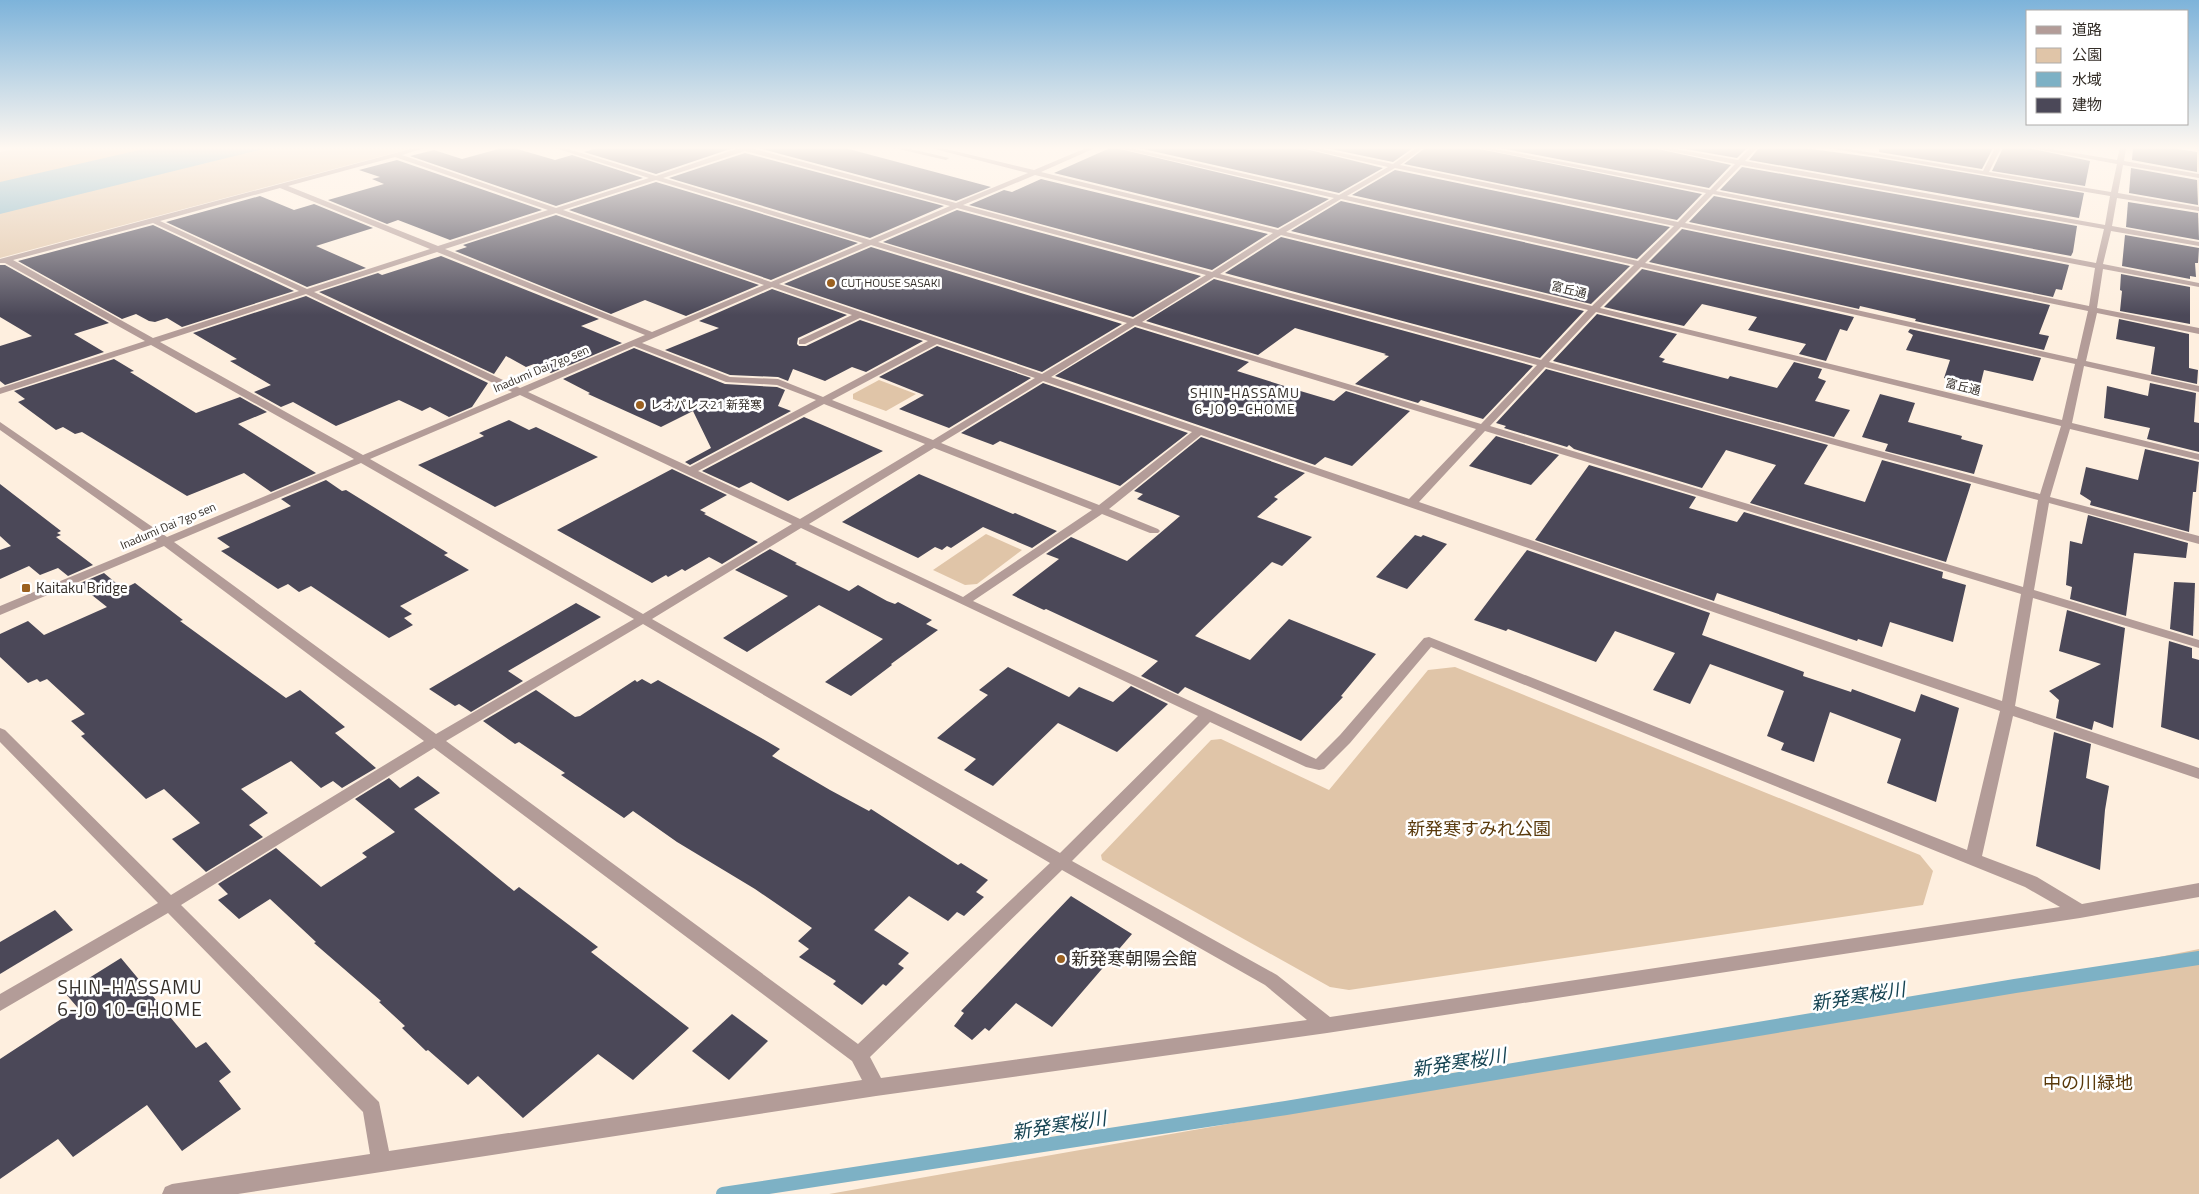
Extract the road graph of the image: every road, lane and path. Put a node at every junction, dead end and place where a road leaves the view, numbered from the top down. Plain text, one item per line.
1 (214, 204) edge
2 (326, 204) edge
3 (533, 204) edge
4 (577, 204) edge
5 (744, 204) edge
6 (951, 204) edge
7 (959, 204) edge
8 (1164, 204) edge
9 (1331, 204) edge
10 (1367, 204) edge
11 (1580, 204) edge
12 (1700, 204) edge
13 (1773, 204) edge
14 (1971, 204) edge
15 (2112, 204) edge
16 (2169, 204) edge
17 (956, 205) junction
18 (2199, 209) edge
19 (554, 211) junction
20 (153, 220) junction
21 (1680, 224) junction
22 (2108, 228) junction
23 (1280, 232) junction
24 (871, 242) junction
25 (2199, 244) edge
26 (439, 248) junction
27 (3, 260) edge
28 (1640, 264) junction
29 (2099, 266) junction
30 (1214, 274) junction
31 (772, 284) junction
32 (2199, 285) edge
33 (306, 292) junction
34 (1594, 309) junction
35 (2093, 309) junction
36 (861, 314) junction
37 (1135, 322) junction
38 (2199, 331) edge
39 (652, 335) junction
40 (936, 341) junction
41 (151, 342) junction
42 (802, 342) dead end
43 (634, 343) junction
44 (2080, 362) junction
45 (1543, 363) junction
46 (1044, 378) junction
47 (2199, 389) edge
48 (0, 392) edge
49 (520, 392) junction
50 (823, 399) junction
51 (0, 425) edge
52 (2066, 425) junction
53 (1484, 428) junction
54 (1200, 431) junction
55 (935, 443) junction
56 (2199, 457) edge
57 (362, 459) junction
58 (690, 471) junction
59 (2044, 499) junction
60 (1411, 504) junction
61 (1102, 509) junction
62 (799, 524) junction
63 (1154, 530) dead end
64 (2199, 540) edge
65 (165, 541) junction
66 (2027, 592) junction
67 (964, 602) junction
68 (0, 611) edge
69 (643, 619) junction
70 (2199, 644) edge
71 (2008, 708) junction
72 (1207, 716) junction
73 (0, 733) edge
74 (436, 741) junction
75 (2199, 774) edge
76 (1973, 859) junction
77 (1061, 862) junction
78 (2199, 890) edge
79 (169, 904) junction
80 (2080, 911) junction
81 (0, 1003) edge
82 (1327, 1025) junction
83 (859, 1055) junction
84 (876, 1087) junction
85 (381, 1162) junction
86 (172, 1194) edge

1 - 20 street
2 - 26 street
3 - 19 street
4 - 19 street
5 - 24 street
6 - 17 street
7 - 17 street, Inadumi Dai 7go sen
8 - 23 street, 富丘通
9 - 23 street
10 - 28 street
11 - 21 street
12 - 21 street
13 - 29 street
14 - 22 street
15 - 22 street
16 - 18 street
17 - 24 street, Inadumi Dai 7go sen
17 - 30 street
19 - 26 street
19 - 31 street
20 - 27 street
20 - 33 street
21 - 28 street
21 - 35 street
22 - 25 street
22 - 29 street
23 - 30 street
23 - 34 street, 富丘通
24 - 31 street, Inadumi Dai 7go sen
24 - 37 street
26 - 33 street
26 - 39 street
27 - 41 street
28 - 34 street
28 - 44 street
29 - 32 street
29 - 35 street
30 - 37 street
30 - 45 street
31 - 36 street
31 - 39 street, Inadumi Dai 7go sen
33 - 41 street
33 - 49 street
34 - 45 street
34 - 52 street, 富丘通
35 - 38 street
35 - 44 street
36 - 40 street
36 - 42 street
37 - 46 street
37 - 53 street
39 - 43 street, Inadumi Dai 7go sen
40 - 46 street
40 - 50 street
41 - 48 street
41 - 57 street
43 - 49 street, Inadumi Dai 7go sen
43 - 50 street
44 - 47 street
44 - 52 street
45 - 53 street
45 - 59 street
46 - 54 street
46 - 55 street
49 - 57 street, Inadumi Dai 7go sen
49 - 58 street
50 - 55 street
50 - 58 street
51 - 65 street
52 - 56 street, 富丘通
52 - 59 street
53 - 60 street
53 - 66 street
54 - 60 street
54 - 61 street
55 - 61 street
55 - 62 street
57 - 65 street, Inadumi Dai 7go sen
57 - 69 street
58 - 62 street
59 - 64 street
59 - 66 street
60 - 71 street
61 - 63 street
61 - 67 street
62 - 67 street
62 - 69 street
65 - 68 street, Inadumi Dai 7go sen
65 - 74 street
66 - 70 street
66 - 71 street
67 - 72 street
69 - 74 street
69 - 77 street
71 - 75 street
71 - 76 street
72 - 76 street
72 - 77 street
73 - 79 street
74 - 79 street
74 - 83 street
76 - 80 street
77 - 82 street
77 - 83 street
78 - 80 street
79 - 81 street
79 - 85 street
80 - 82 street
82 - 84 street
83 - 84 street
84 - 85 street
85 - 86 street

